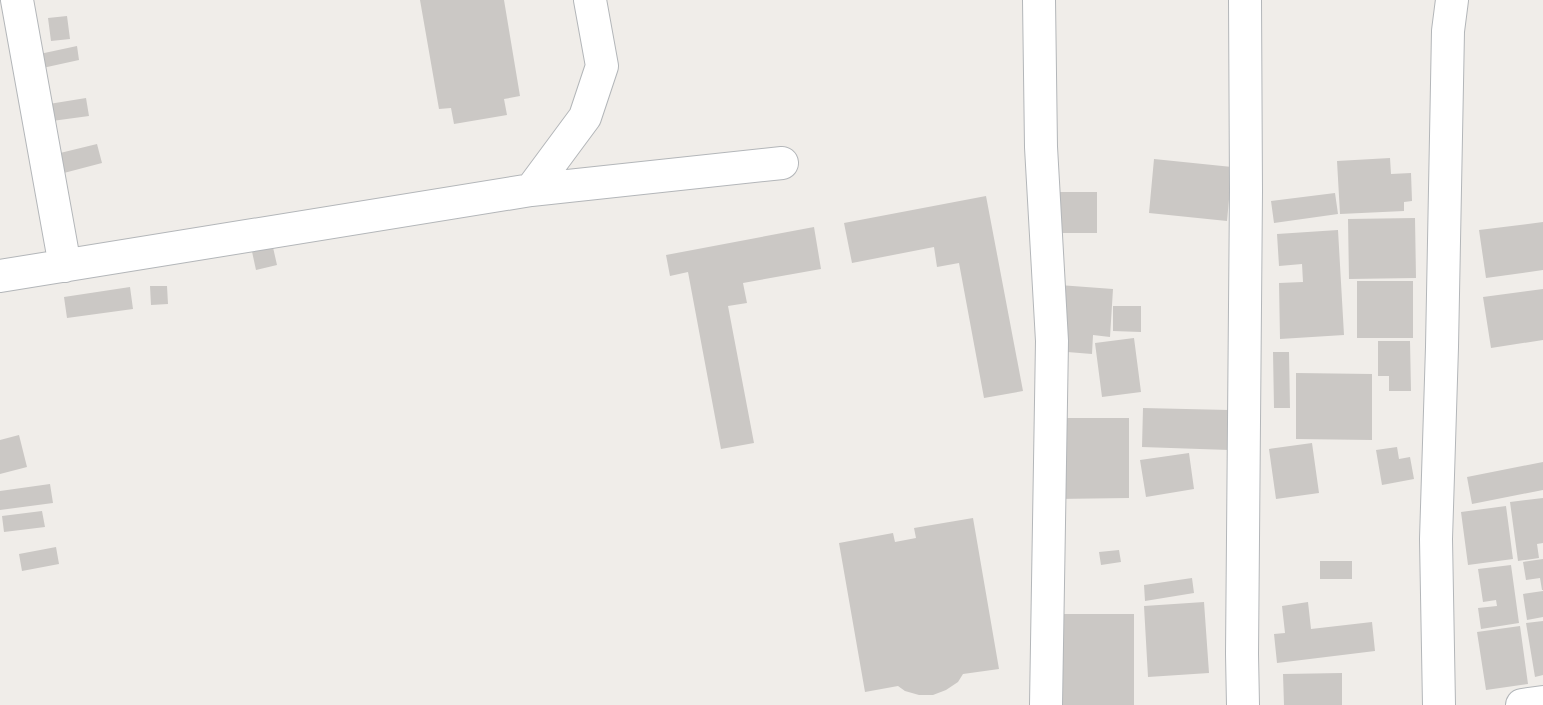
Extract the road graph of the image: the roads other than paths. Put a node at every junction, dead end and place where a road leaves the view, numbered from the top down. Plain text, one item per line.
1 (17, 0) edge
2 (590, 0) edge
3 (1039, 0) edge
4 (1245, 0) edge
5 (1452, 0) edge
6 (782, 163) dead end
7 (531, 190) junction
8 (65, 266) junction
9 (0, 276) edge
10 (1543, 702) edge
11 (1046, 705) edge
12 (1243, 705) edge
13 (1439, 705) edge
14 (1522, 705) edge

1 - 8 street
2 - 7 street
3 - 11 street
4 - 12 street
5 - 13 street
6 - 7 street
7 - 8 street
8 - 9 street
10 - 14 street

